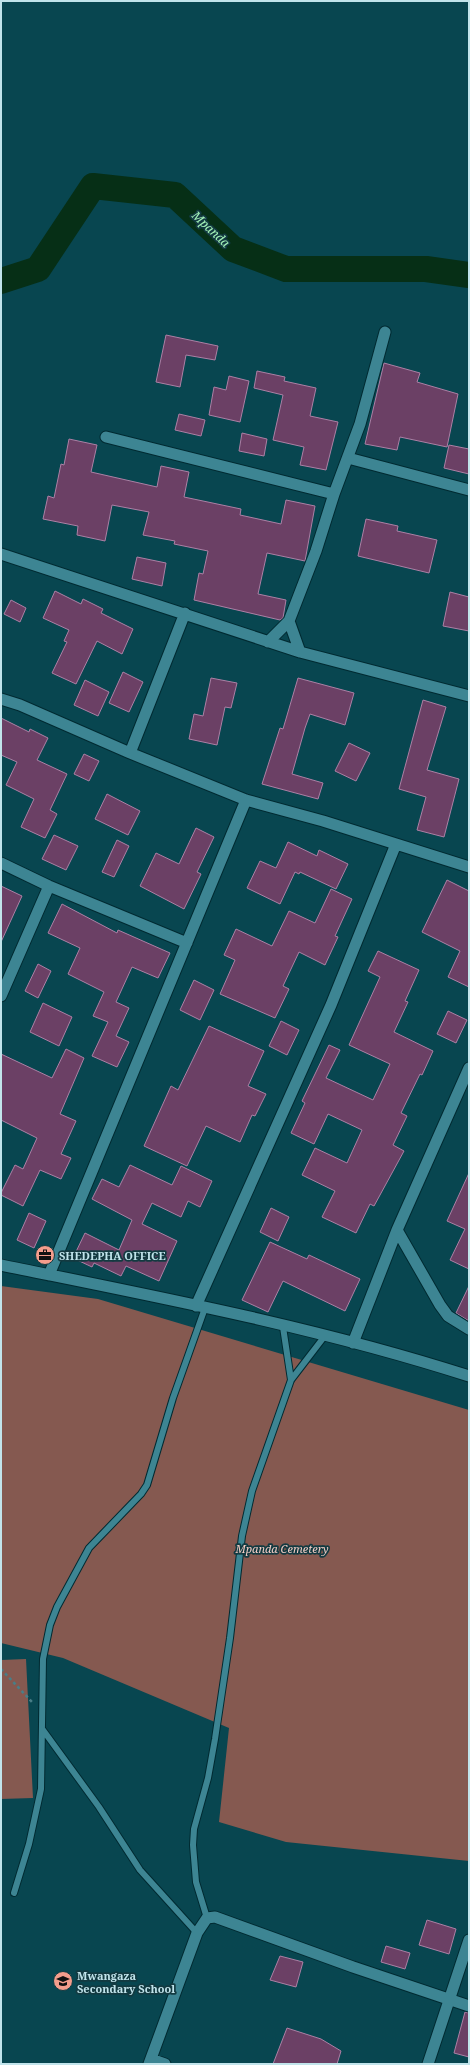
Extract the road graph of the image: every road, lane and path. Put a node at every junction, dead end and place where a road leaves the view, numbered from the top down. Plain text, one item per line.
1 (385, 332) dead end
2 (106, 437) dead end
3 (348, 458) junction
4 (469, 490) edge
5 (334, 494) junction
6 (1, 554) edge
7 (185, 613) junction
8 (289, 621) junction
9 (268, 642) junction
10 (300, 652) junction
11 (469, 696) edge
12 (1, 699) edge
13 (130, 753) junction
14 (246, 800) junction
15 (396, 844) junction
16 (1, 863) edge
17 (469, 867) edge
18 (49, 886) junction
19 (186, 943) junction
20 (1, 996) edge
21 (469, 1068) edge
22 (397, 1230) junction
23 (1, 1265) edge
24 (50, 1275) junction
25 (201, 1307) junction
26 (283, 1327) junction
27 (469, 1329) edge
28 (324, 1337) junction
29 (353, 1343) junction
30 (469, 1376) edge
31 (291, 1380) junction
32 (1, 1669) edge
33 (43, 1713) junction
34 (43, 1730) junction
35 (14, 1893) dead end
36 (208, 1918) junction
37 (197, 1933) junction
38 (469, 1940) edge
39 (450, 2000) junction
40 (469, 2006) edge
41 (150, 2062) edge
42 (165, 2064) edge
43 (428, 2064) edge

1 - 3 street
2 - 5 street
3 - 4 street
3 - 5 street
5 - 8 street
6 - 7 street
7 - 9 street
7 - 13 street
8 - 9 street
8 - 10 street
9 - 10 street
10 - 11 street
12 - 13 street
13 - 14 street
14 - 15 street
14 - 19 street
15 - 17 street
15 - 25 street
16 - 18 street
18 - 19 street
18 - 20 street
19 - 24 street
21 - 22 street
22 - 27 street
22 - 29 street
23 - 24 street
24 - 25 street
25 - 26 street
25 - 33 lane
26 - 28 street
26 - 31 lane
28 - 29 street
28 - 31 lane
29 - 30 street
31 - 36 lane
32 - 33 path
33 - 34 lane
34 - 35 lane
34 - 37 lane
36 - 37 street
36 - 39 street
37 - 41 street
38 - 39 street
39 - 40 street
39 - 43 street
41 - 42 street

